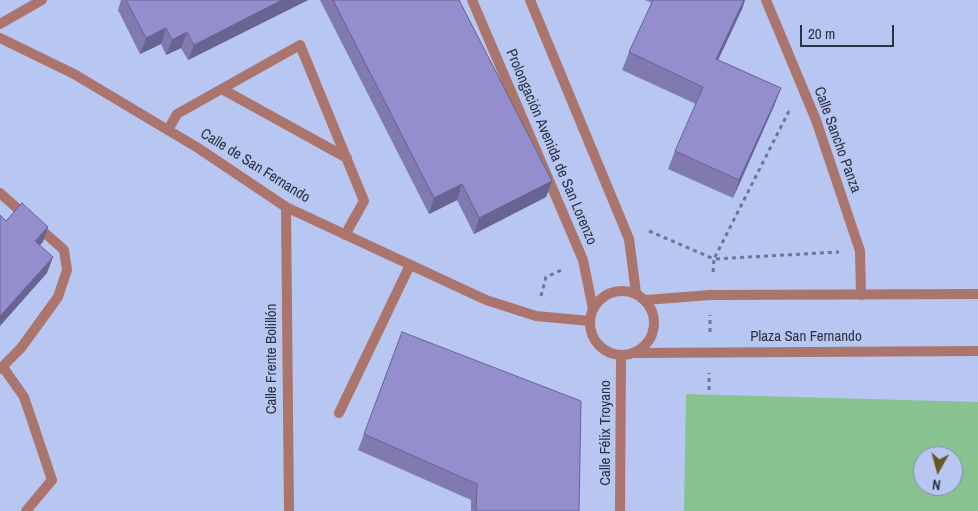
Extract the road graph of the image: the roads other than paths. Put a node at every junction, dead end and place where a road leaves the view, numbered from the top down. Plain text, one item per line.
1 (42, 0) edge
2 (472, 0) edge
3 (530, 0) edge
4 (766, 0) edge
5 (0, 24) edge
6 (0, 38) edge
7 (222, 89) junction
8 (168, 130) junction
9 (346, 158) junction
10 (0, 193) edge
11 (286, 207) junction
12 (345, 235) junction
13 (410, 265) junction
14 (636, 293) junction
15 (978, 294) edge
16 (861, 295) junction
17 (646, 300) junction
18 (593, 309) junction
19 (590, 322) junction
20 (978, 351) edge
21 (634, 353) junction
22 (621, 355) junction
23 (1, 368) edge
24 (339, 413) dead end
25 (26, 511) edge
26 (289, 511) edge
27 (620, 511) edge

1 - 5 street
2 - 18 street, Prolongación Avenida de San Lorenzo
3 - 14 street
4 - 16 street, Calle Sancho Panza
6 - 8 street, Calle de San Fernando
7 - 8 street
7 - 9 street
7 - 9 street
8 - 11 street, Calle de San Fernando
9 - 12 street
10 - 23 street
11 - 12 street, Calle de San Fernando
11 - 26 street, Calle Frente Bolillón
12 - 13 street, Calle de San Fernando
13 - 19 street, Calle de San Fernando
13 - 24 street
14 - 17 street
14 - 18 street
15 - 16 street
16 - 17 street
17 - 21 street
18 - 19 street
19 - 22 street
20 - 21 street, Plaza San Fernando
21 - 22 street
22 - 27 street, Calle Félix Troyano
23 - 25 street

